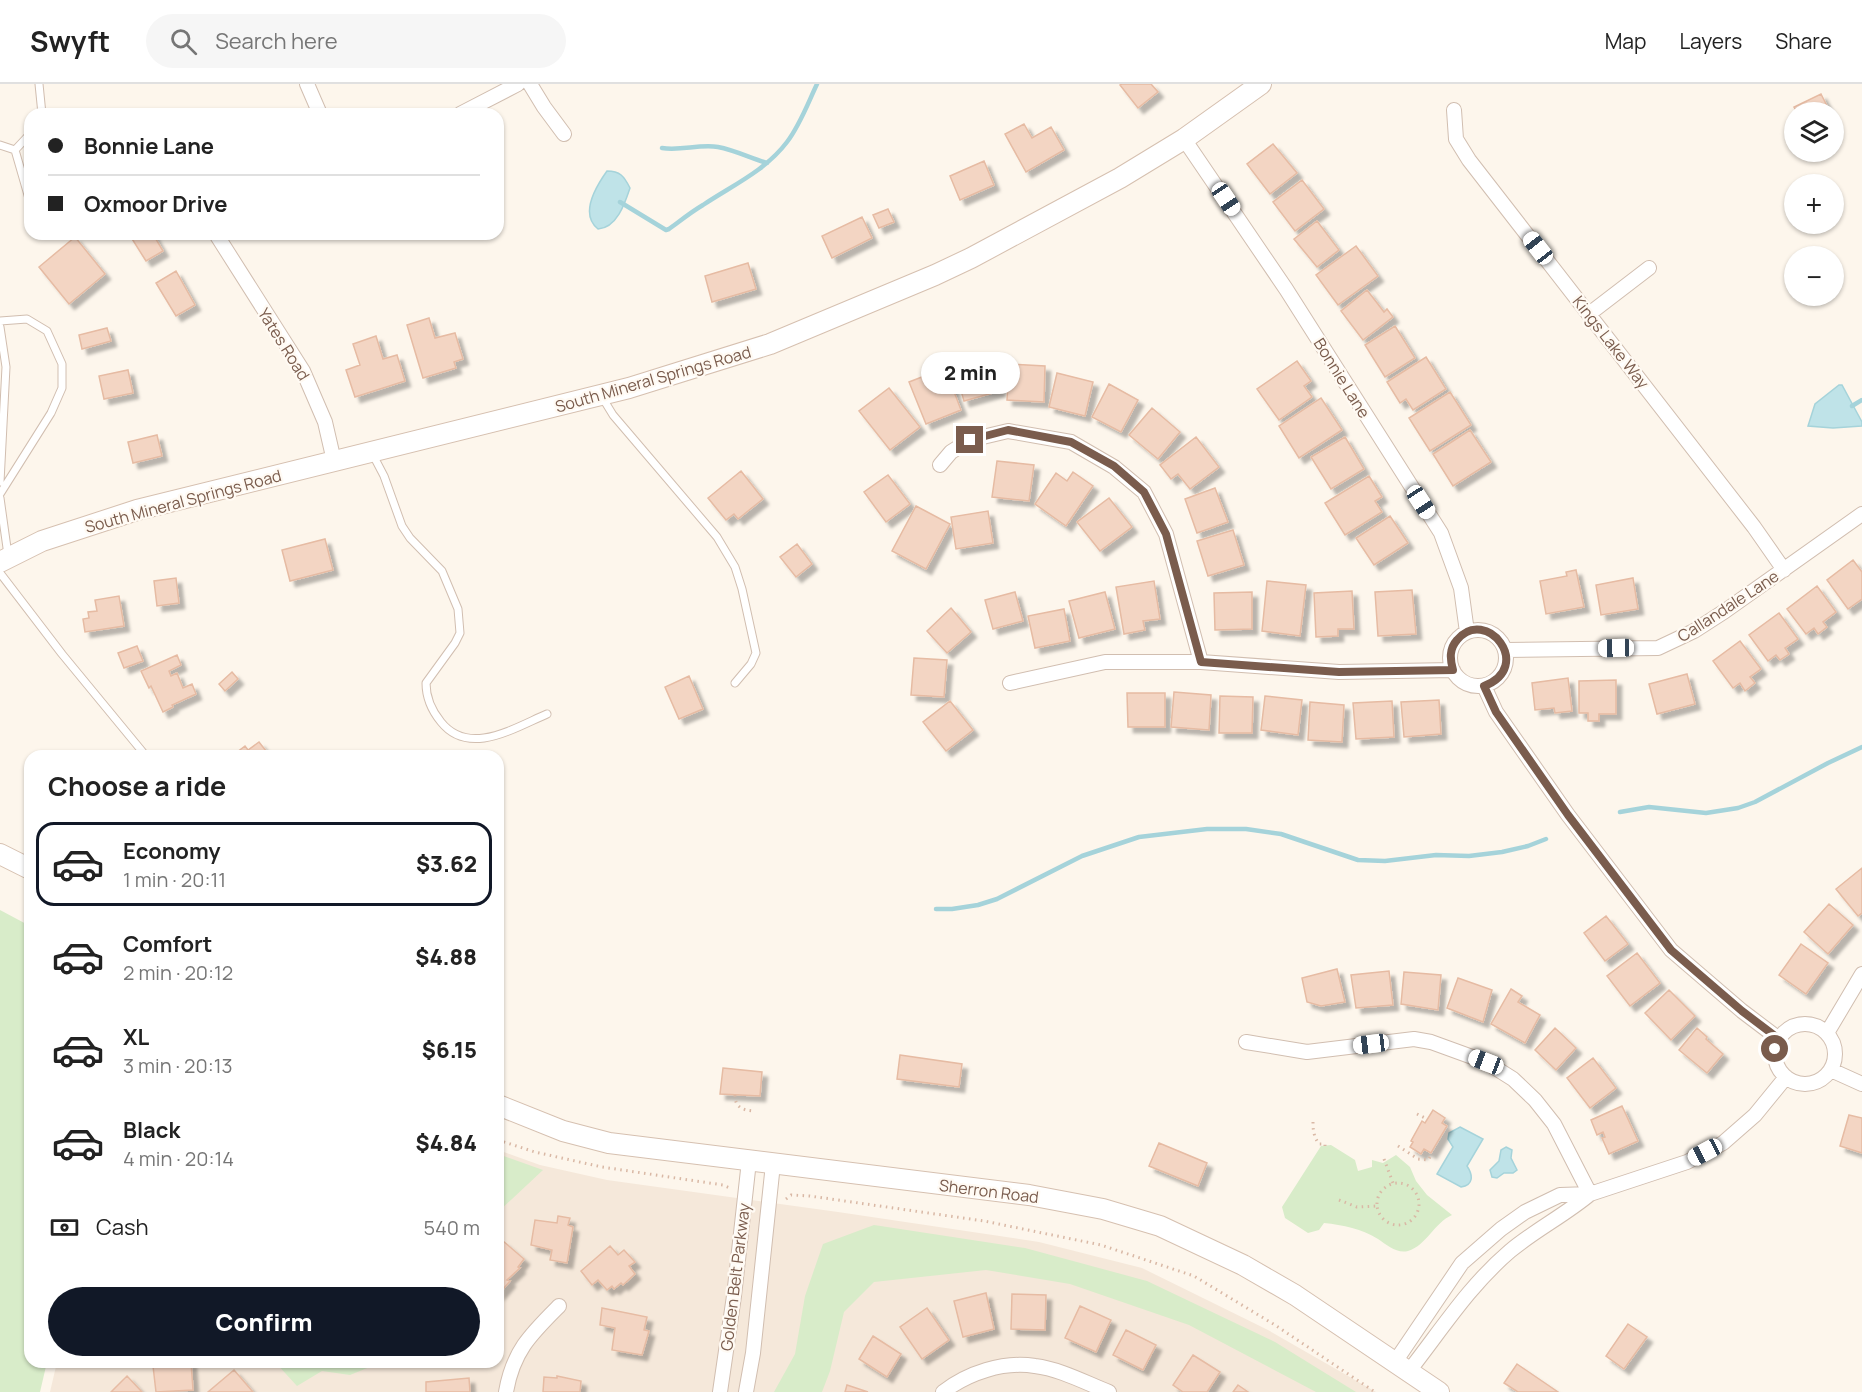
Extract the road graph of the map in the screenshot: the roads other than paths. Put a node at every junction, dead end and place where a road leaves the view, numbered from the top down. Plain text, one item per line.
1 (39, 84) edge
2 (307, 84) edge
3 (518, 84) edge
4 (530, 84) edge
5 (1261, 84) edge
6 (41, 108) edge
7 (317, 108) edge
8 (472, 108) edge
9 (1454, 110) dead end
10 (564, 134) dead end
11 (1184, 139) junction
12 (24, 140) edge
13 (0, 145) edge
14 (15, 150) junction
15 (24, 181) edge
16 (220, 240) edge
17 (1649, 268) dead end
18 (1589, 314) junction
19 (0, 321) edge
20 (0, 327) edge
21 (601, 395) junction
22 (372, 452) junction
23 (334, 461) junction
24 (940, 465) dead end
25 (0, 482) edge
26 (0, 494) edge
27 (0, 498) edge
28 (1862, 514) edge
29 (3, 564) edge
30 (1784, 570) junction
31 (1467, 632) junction
32 (1505, 650) junction
33 (1201, 662) junction
34 (1453, 670) junction
35 (735, 683) dead end
36 (1010, 683) dead end
37 (1484, 686) junction
38 (547, 714) dead end
39 (141, 750) edge
40 (0, 854) edge
41 (24, 866) edge
42 (1862, 974) edge
43 (1827, 1033) junction
44 (1779, 1039) junction
45 (1246, 1042) dead end
46 (1831, 1070) junction
47 (1786, 1077) junction
48 (1862, 1084) edge
49 (504, 1107) edge
50 (749, 1161) junction
51 (773, 1164) junction
52 (1590, 1194) junction
53 (559, 1306) dead end
54 (1402, 1366) junction
55 (506, 1392) edge
56 (720, 1392) edge
57 (746, 1392) edge
58 (943, 1392) edge
59 (1109, 1392) edge
60 (1439, 1392) edge

1 - 6 lane
2 - 7 street
3 - 8 street
4 - 10 street
5 - 11 street, South Mineral Springs Road
9 - 18 street, Kings Lake Way
11 - 21 street, South Mineral Springs Road
11 - 31 street, Bonnie Lane
12 - 14 lane
13 - 14 lane
14 - 15 lane
16 - 23 street, Yates Road
17 - 18 street
18 - 30 street, Kings Lake Way
19 - 26 lane
20 - 25 lane
21 - 22 street, South Mineral Springs Road
21 - 35 lane
22 - 23 street, South Mineral Springs Road
22 - 38 lane
23 - 29 street, South Mineral Springs Road
24 - 33 street
27 - 29 lane
28 - 30 street, Callandale Lane
29 - 39 lane
30 - 32 street, Callandale Lane
31 - 32 street
31 - 34 street
32 - 37 street
33 - 34 street
33 - 36 street
34 - 37 street
37 - 44 street
40 - 41 street
42 - 43 street
43 - 44 street
43 - 46 street
44 - 47 street
45 - 52 street
46 - 47 street
46 - 48 street
47 - 52 street
49 - 50 street, Sherron Road
50 - 51 street, Sherron Road
50 - 56 street, Golden Belt Parkway
51 - 54 street, Sherron Road
51 - 57 street, Golden Belt Parkway
52 - 54 street
52 - 54 street
53 - 55 street
54 - 60 street, Sherron Road
58 - 59 street

